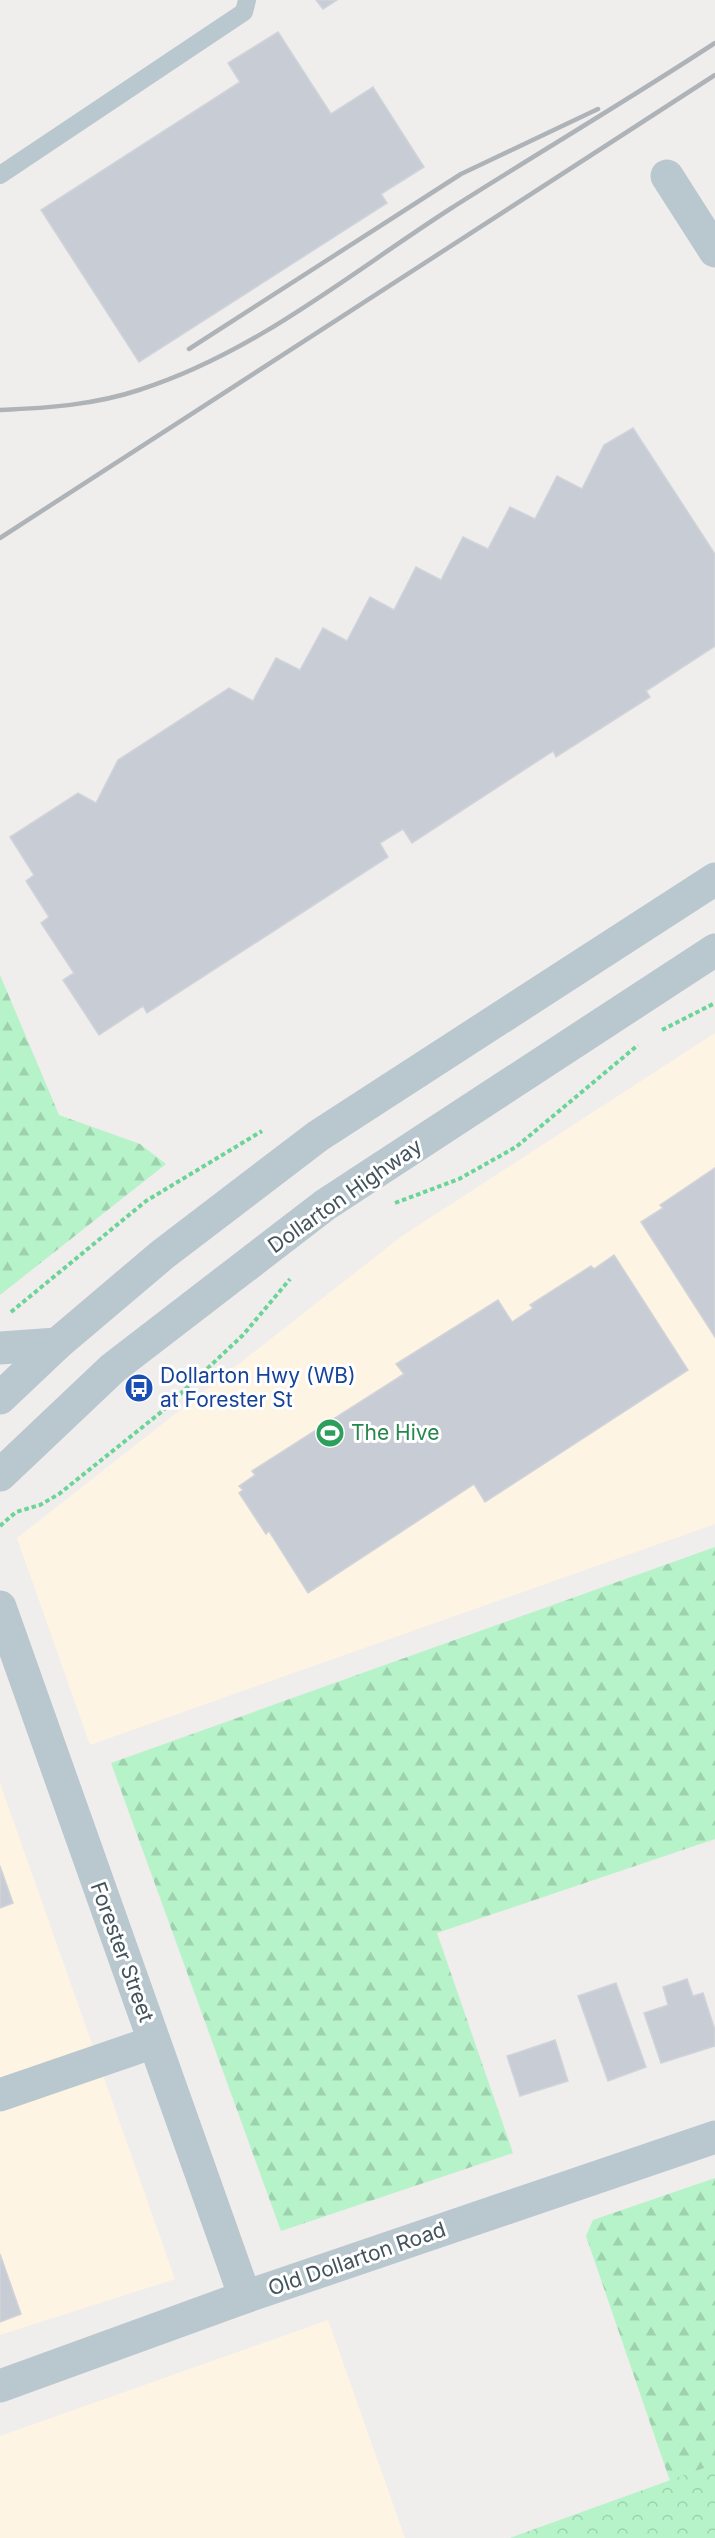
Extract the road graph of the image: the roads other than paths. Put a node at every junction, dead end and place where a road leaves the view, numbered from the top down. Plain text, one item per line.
1 (247, 0) edge
2 (0, 175) edge
3 (667, 176) dead end
4 (715, 251) edge
5 (715, 879) edge
6 (715, 950) edge
7 (57, 1344) junction
8 (0, 1348) edge
9 (0, 1398) edge
10 (0, 1475) edge
11 (3, 1623) edge
12 (154, 2042) junction
13 (0, 2095) edge
14 (715, 2137) edge
15 (245, 2297) junction
16 (0, 2386) edge

1 - 2 lane
3 - 4 street
5 - 7 street
6 - 10 street, Dollarton Highway
7 - 8 street
7 - 9 street
11 - 12 street, Forester Street
12 - 13 street
12 - 15 street, Forester Street
14 - 15 street, Old Dollarton Road
15 - 16 street, Old Dollarton Road

